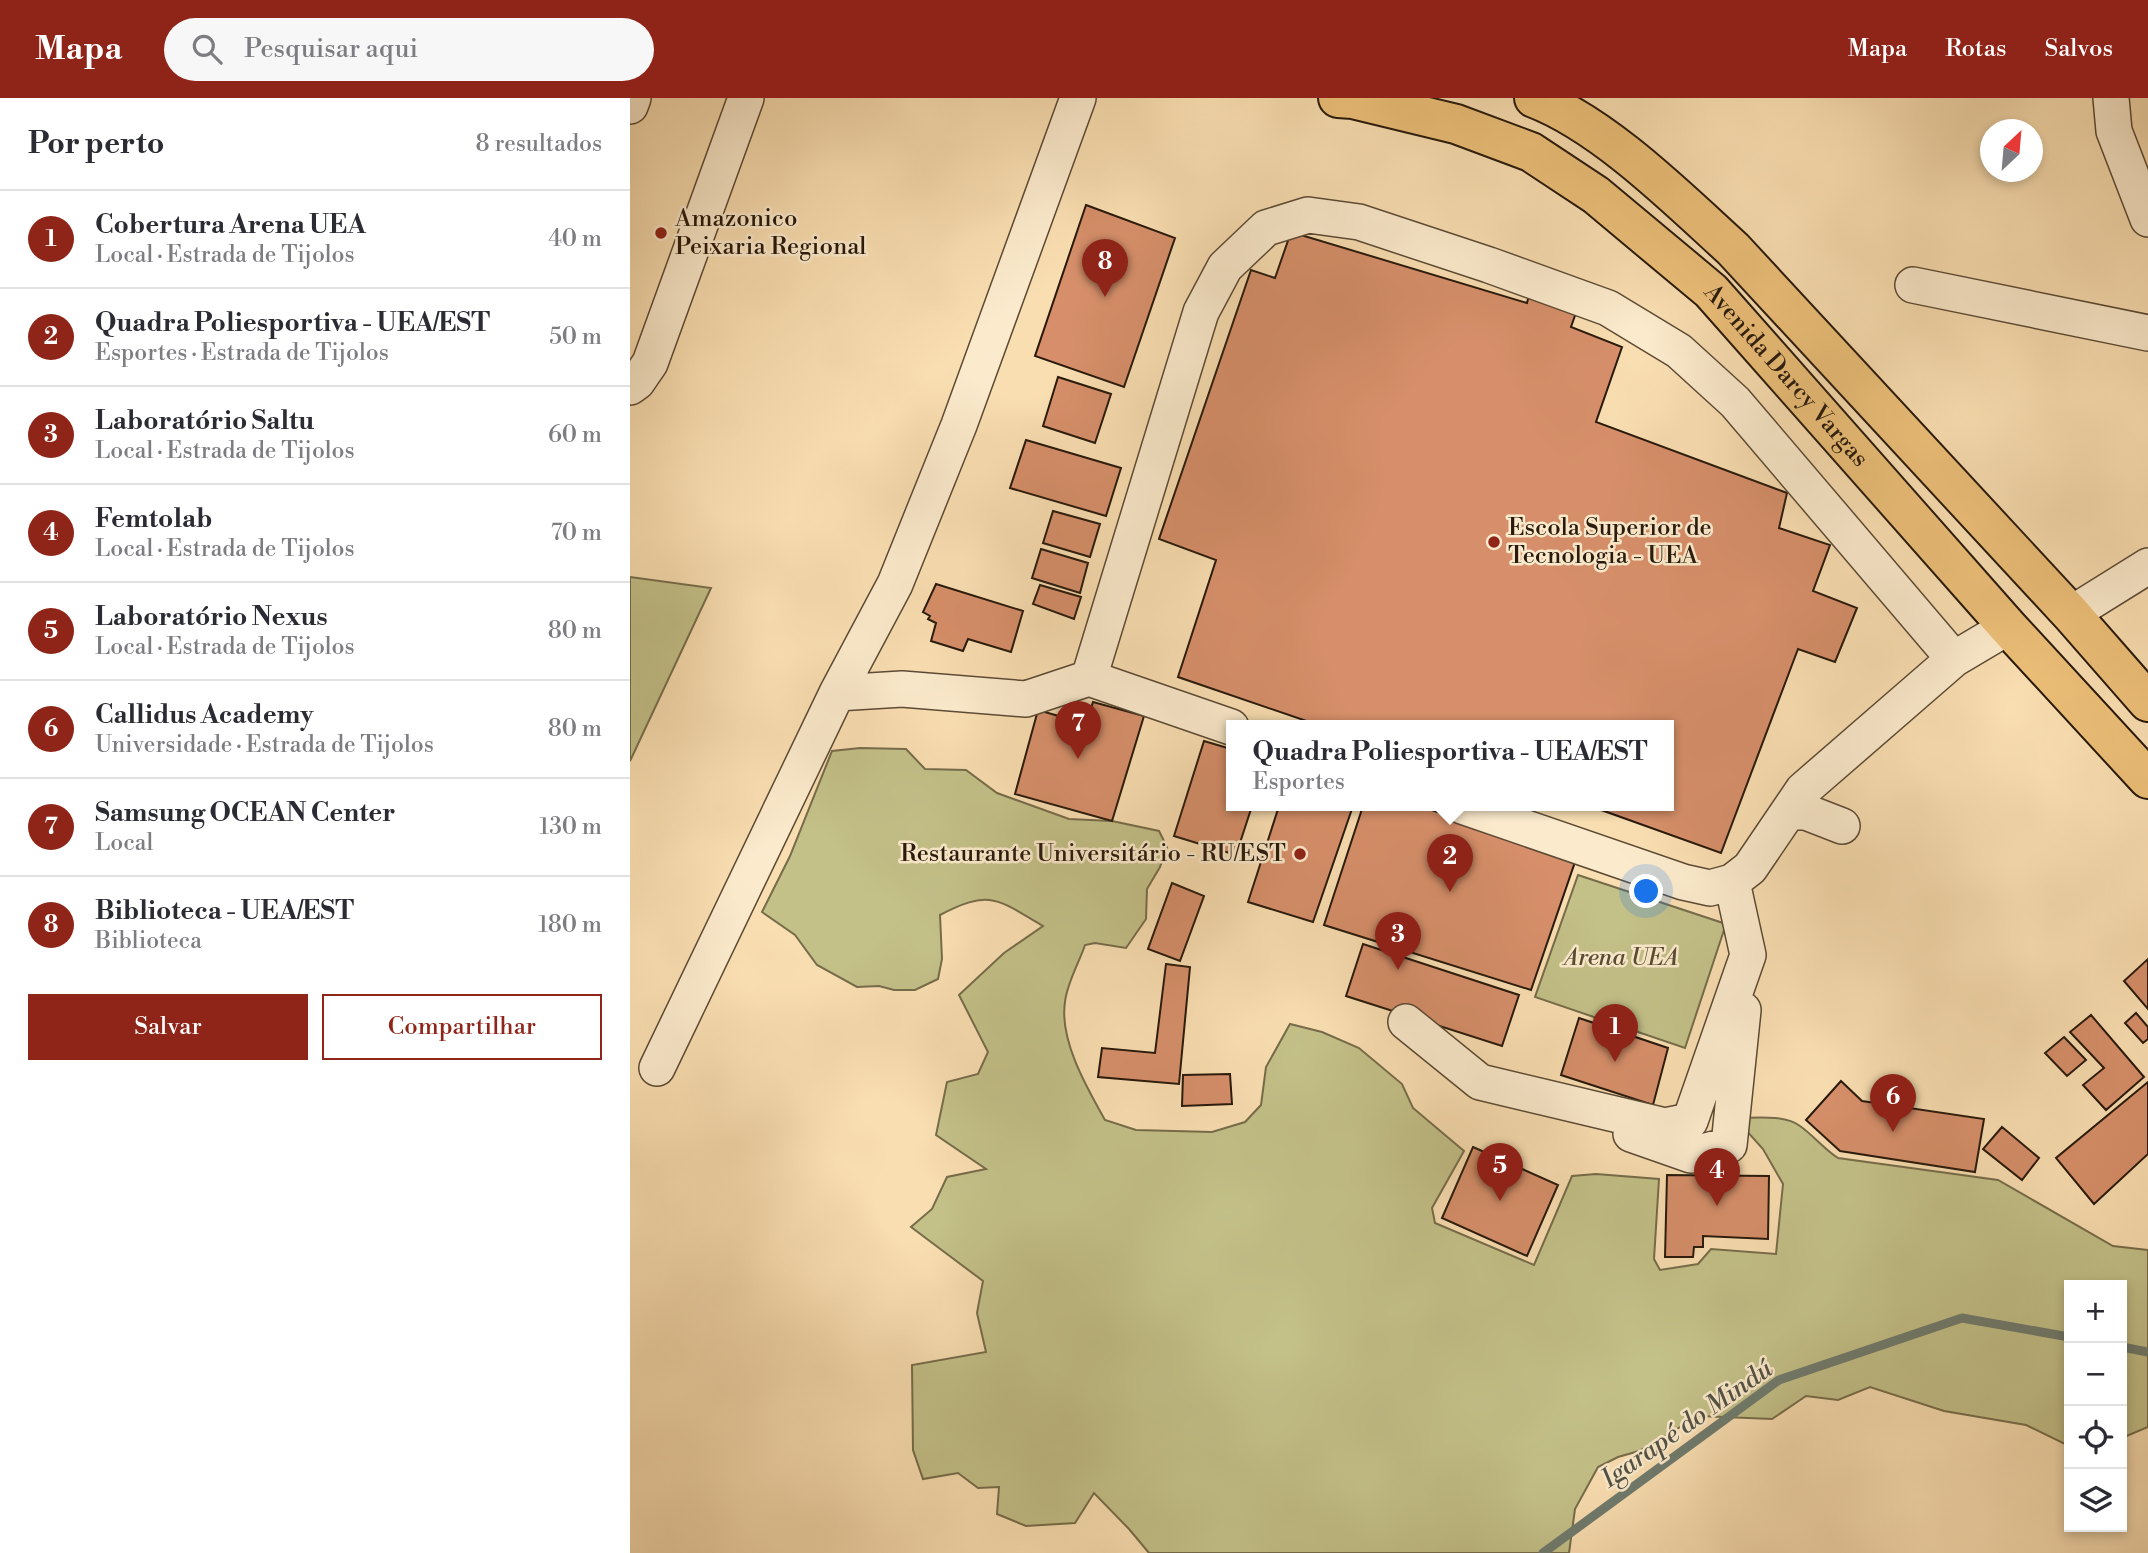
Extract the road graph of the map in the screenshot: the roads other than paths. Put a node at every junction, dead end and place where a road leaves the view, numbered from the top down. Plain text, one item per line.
1 (633, 98) edge
2 (746, 98) edge
3 (1078, 98) edge
4 (1338, 98) edge
5 (1534, 98) edge
6 (2111, 98) edge
7 (630, 106) edge
8 (2148, 219) edge
9 (1913, 285) dead end
10 (2148, 333) edge
11 (630, 387) edge
12 (2148, 566) edge
13 (2071, 614) junction
14 (2008, 628) junction
15 (1954, 659) junction
16 (1089, 678) junction
17 (837, 694) junction
18 (2148, 702) edge
19 (1226, 725) edge
20 (2148, 779) edge
21 (1477, 811) edge
22 (1788, 812) junction
23 (1842, 826) dead end
24 (1732, 882) junction
25 (1748, 955) junction
26 (1406, 1022) dead end
27 (657, 1069) dead end
28 (1480, 1082) junction

1 - 7 street
2 - 11 street
3 - 17 street
4 - 14 main road, Avenida Darcy Vargas
5 - 13 main road, Avenida Darcy Vargas
6 - 8 street
9 - 10 street
12 - 13 street
13 - 18 main road, Avenida Darcy Vargas
14 - 15 street
14 - 20 main road, Avenida Darcy Vargas
15 - 16 street
15 - 22 street
16 - 17 street
16 - 19 street
17 - 27 street
21 - 24 street
22 - 23 street
22 - 24 street
24 - 25 street
25 - 28 street
25 - 28 street
26 - 28 street

